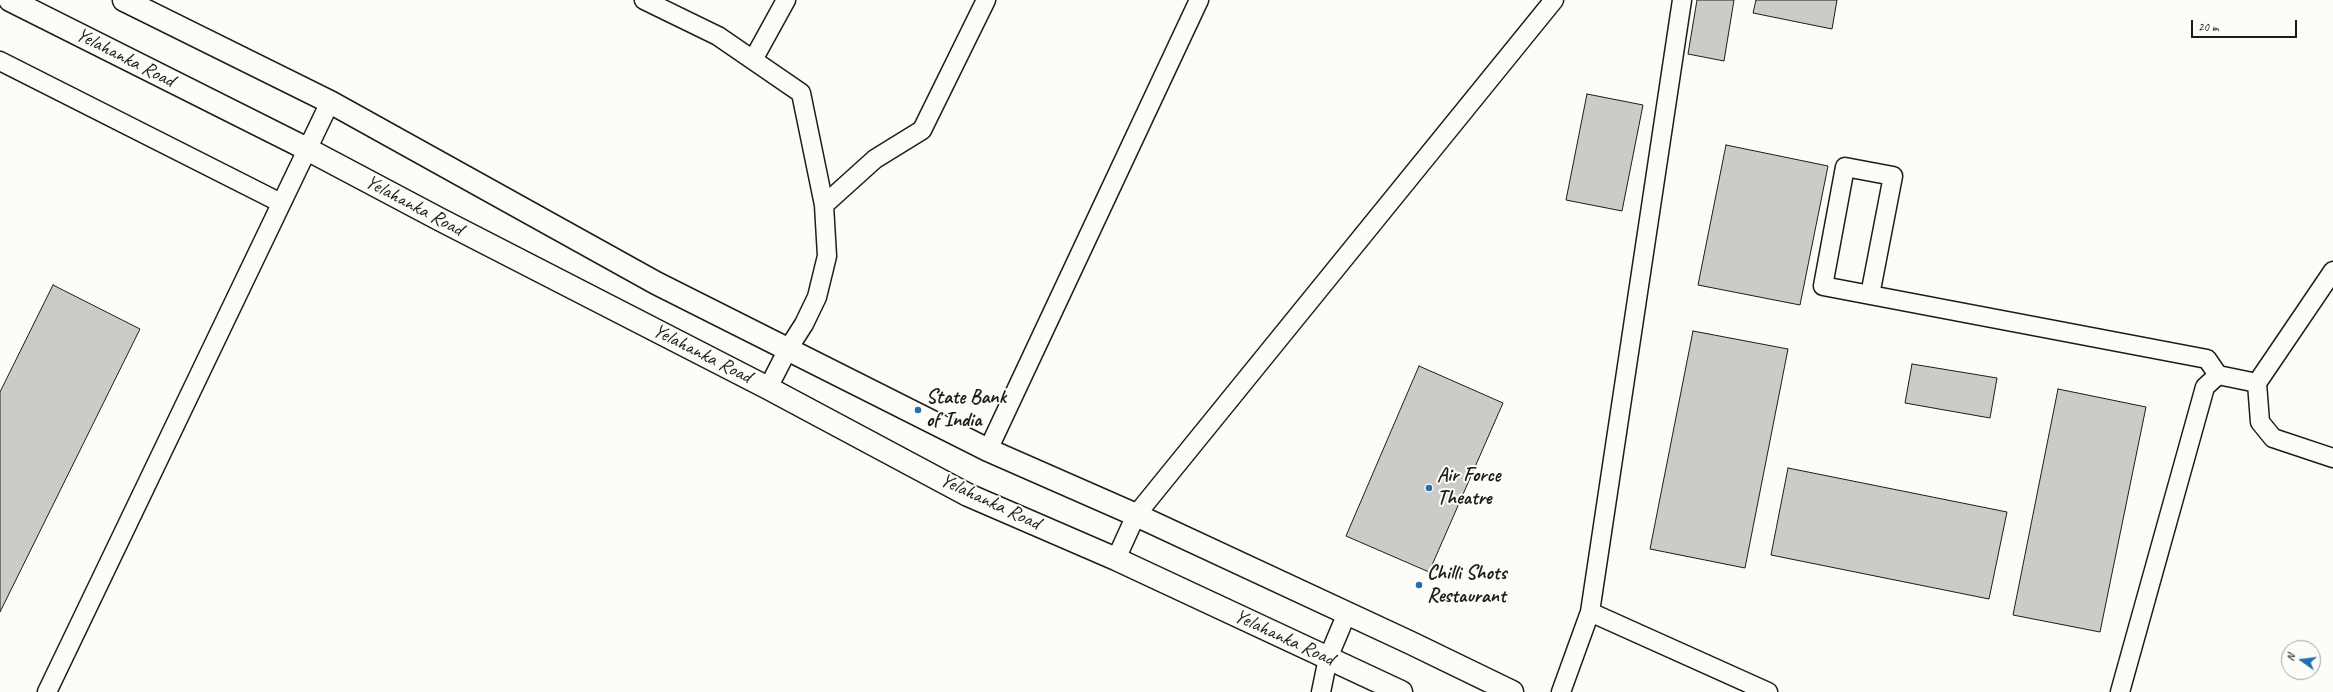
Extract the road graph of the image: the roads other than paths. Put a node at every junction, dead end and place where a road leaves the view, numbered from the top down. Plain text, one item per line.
1 (10, 0) edge
2 (124, 0) edge
3 (644, 0) edge
4 (786, 0) edge
5 (986, 0) edge
6 (1199, 0) edge
7 (1554, 0) edge
8 (1682, 0) edge
9 (753, 60) junction
10 (0, 61) edge
11 (330, 102) junction
12 (307, 149) junction
13 (281, 203) junction
14 (824, 205) junction
15 (2333, 271) edge
16 (1870, 295) junction
17 (788, 349) junction
18 (2218, 375) junction
19 (2257, 383) junction
20 (768, 388) junction
21 (988, 450) junction
22 (2333, 458) edge
23 (1136, 515) junction
24 (1116, 560) junction
25 (1590, 612) junction
26 (1348, 613) junction
27 (1328, 658) junction
28 (47, 692) edge
29 (1321, 692) edge
30 (1401, 692) edge
31 (1512, 692) edge
32 (1561, 692) edge
33 (1768, 692) edge
34 (2120, 692) edge

1 - 12 main road, Yelahanka Road
2 - 11 main road
3 - 9 lane
4 - 9 lane
5 - 14 lane
6 - 21 lane
7 - 23 lane
8 - 25 lane
9 - 14 lane
10 - 13 lane
11 - 12 lane
11 - 17 main road
12 - 13 lane
12 - 20 main road, Yelahanka Road
13 - 28 lane
14 - 17 lane
15 - 19 lane
16 - 16 lane
16 - 18 lane
17 - 20 lane
17 - 21 main road
18 - 19 lane
18 - 34 lane
19 - 22 lane
20 - 24 main road, Yelahanka Road
21 - 23 main road
23 - 24 lane
23 - 26 main road
24 - 27 main road, Yelahanka Road
25 - 32 lane
25 - 33 lane
26 - 27 lane
26 - 31 main road
27 - 29 lane
27 - 30 main road, Yelahanka Road

